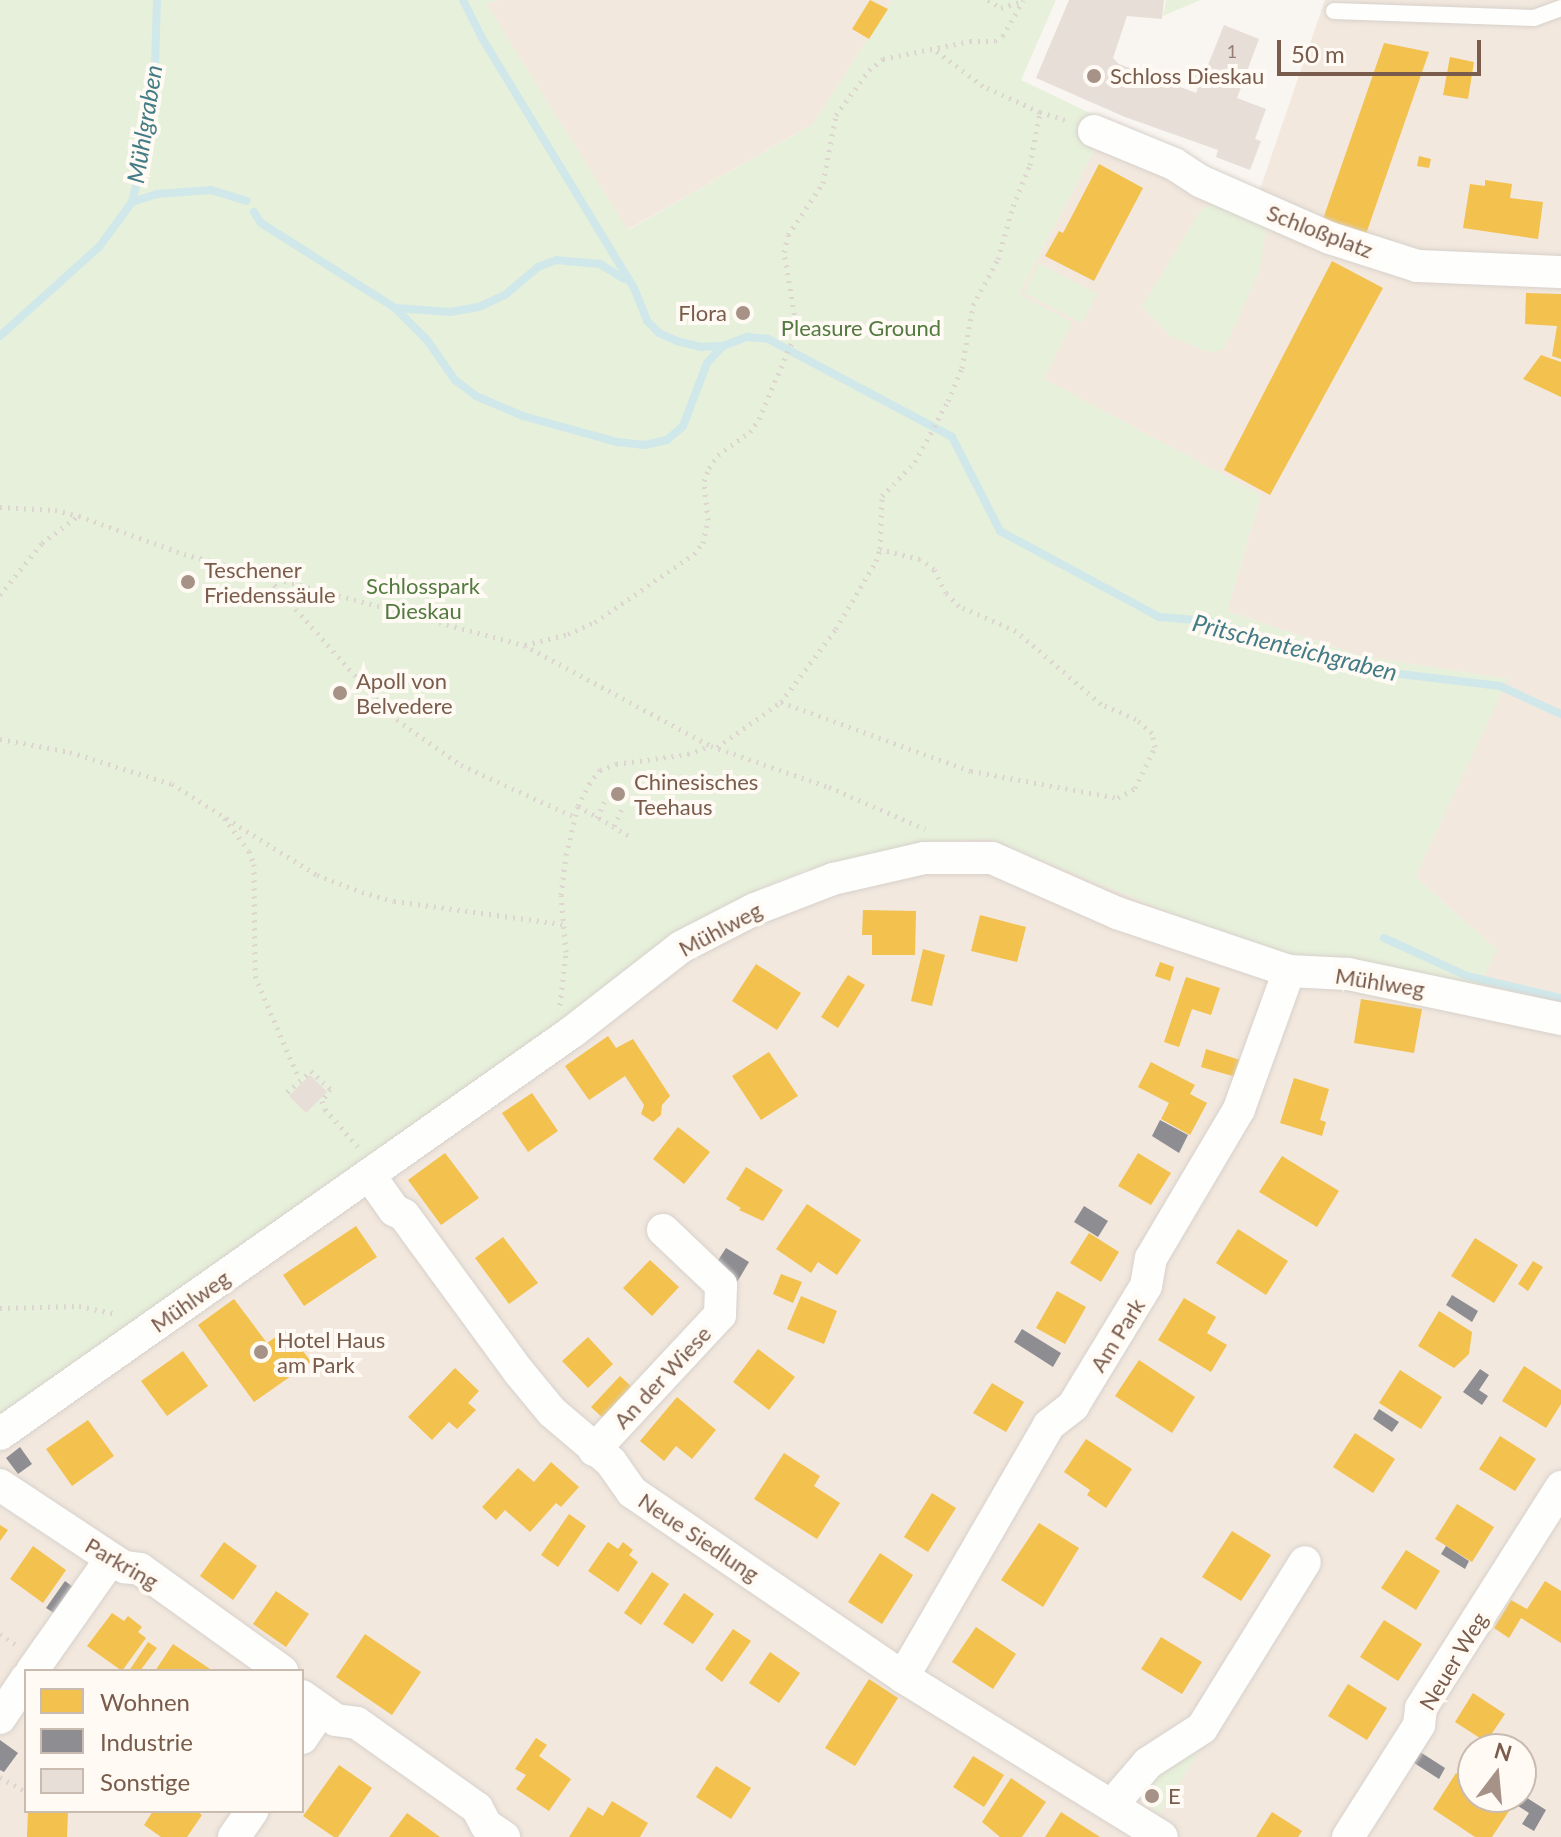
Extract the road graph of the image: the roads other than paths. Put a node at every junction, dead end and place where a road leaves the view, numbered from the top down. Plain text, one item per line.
1 (1561, 8) edge
2 (1334, 11) dead end
3 (1094, 131) dead end
4 (1561, 272) edge
5 (1289, 971) junction
6 (1561, 1019) edge
7 (370, 1176) junction
8 (663, 1230) dead end
9 (0, 1434) edge
10 (594, 1450) junction
11 (0, 1485) edge
12 (1561, 1487) edge
13 (111, 1559) junction
14 (1305, 1562) dead end
15 (33, 1669) edge
16 (279, 1669) edge
17 (903, 1677) junction
18 (24, 1682) edge
19 (312, 1703) edge
20 (0, 1718) edge
21 (304, 1731) edge
22 (1112, 1805) junction
23 (251, 1813) edge
24 (234, 1837) edge
25 (504, 1837) edge
26 (1162, 1837) edge
27 (1348, 1837) edge

1 - 2 lane
3 - 4 street, Schloßplatz
5 - 6 street, Mühlweg
5 - 7 street, Mühlweg
5 - 17 street, Am Park
7 - 9 street, Mühlweg
7 - 10 street, Neue Siedlung
8 - 10 street, An der Wiese
10 - 17 street, Neue Siedlung
11 - 13 street, Parkring
12 - 27 street, Neuer Weg
13 - 15 street
13 - 16 street, Parkring
14 - 22 street
17 - 22 street, Neue Siedlung
18 - 20 street
19 - 21 street
19 - 25 street
22 - 26 street, Neue Siedlung
23 - 24 street

